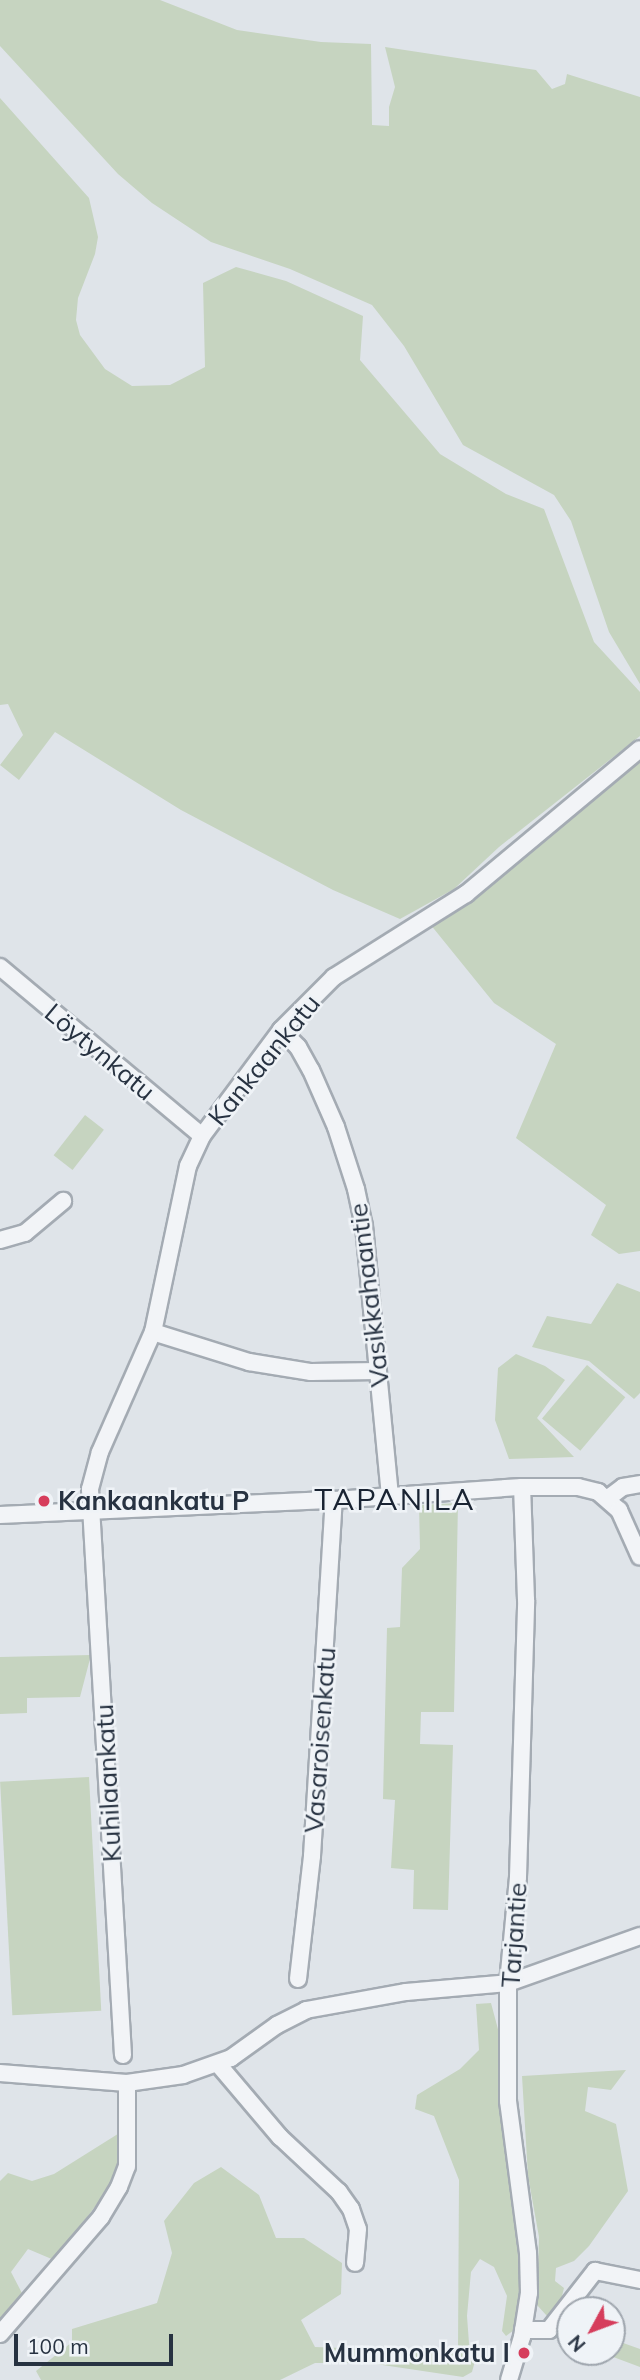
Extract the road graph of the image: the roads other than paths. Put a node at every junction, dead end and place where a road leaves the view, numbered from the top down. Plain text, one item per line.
1 (640, 749) edge
2 (0, 967) edge
3 (281, 1030) junction
4 (202, 1136) junction
5 (62, 1200) dead end
6 (0, 1240) edge
7 (153, 1332) junction
8 (378, 1371) junction
9 (640, 1484) edge
10 (522, 1487) junction
11 (390, 1495) junction
12 (607, 1499) junction
13 (334, 1500) junction
14 (91, 1511) junction
15 (0, 1515) edge
16 (640, 1557) edge
17 (640, 1936) edge
18 (298, 1979) dead end
19 (508, 1983) junction
20 (123, 2055) dead end
21 (218, 2064) junction
22 (0, 2073) edge
23 (127, 2083) junction
24 (355, 2263) dead end
25 (640, 2280) edge
26 (523, 2330) junction
27 (0, 2334) edge
28 (509, 2380) edge

1 - 3 street, Kankaankatu
2 - 4 street, Löytynkatu
3 - 4 street, Kankaankatu
3 - 8 street, Vasikkahaantie
4 - 7 street, Kankaankatu
5 - 6 street
7 - 8 street
7 - 14 street, Kankaankatu
8 - 11 street, Vasikkahaantie
9 - 12 street
10 - 11 street
10 - 12 street
10 - 19 street, Tarjantie
11 - 13 street
12 - 16 street
13 - 14 street
13 - 18 street, Vasaroisenkatu
14 - 15 street
14 - 20 street, Kuhilaankatu
17 - 19 street
19 - 21 street
19 - 26 street, Tarjantie
21 - 23 street
21 - 24 street
22 - 23 street
23 - 27 street
25 - 26 street
26 - 28 street, Tarjantie

